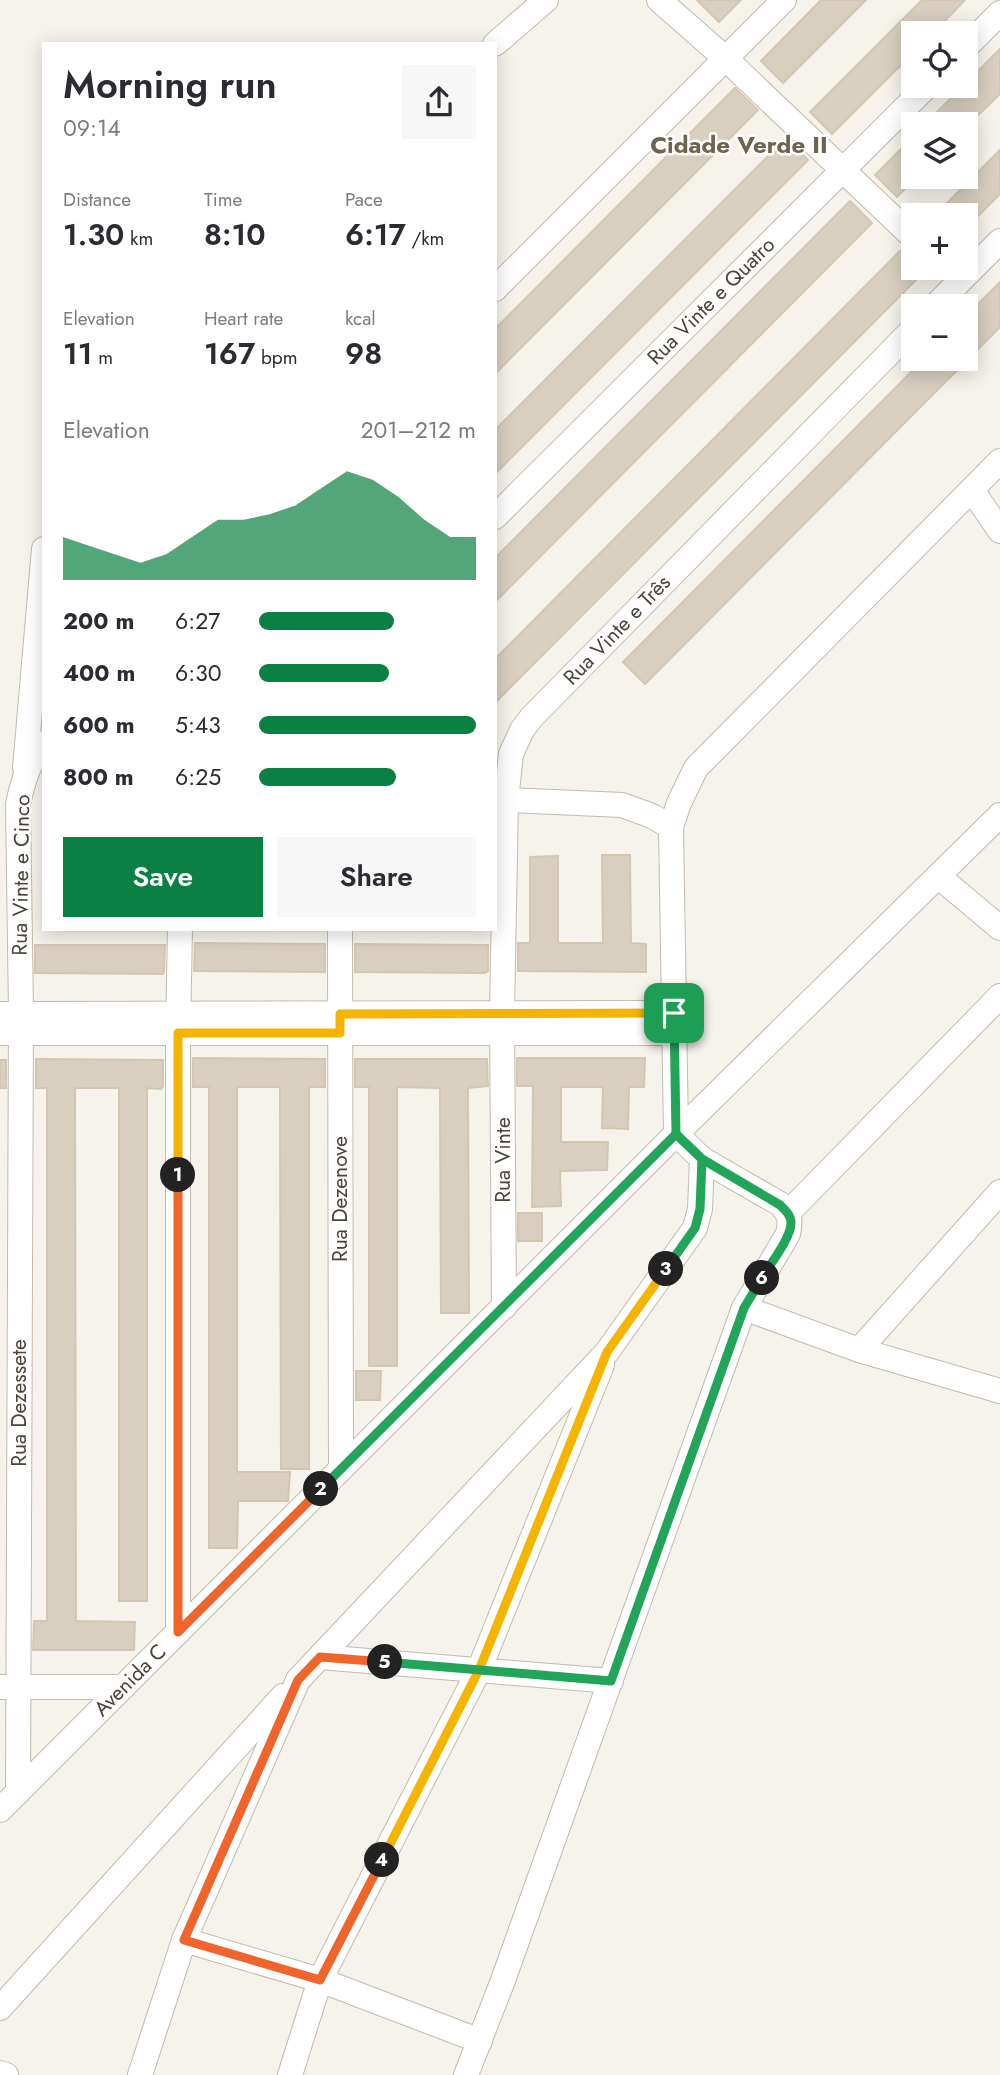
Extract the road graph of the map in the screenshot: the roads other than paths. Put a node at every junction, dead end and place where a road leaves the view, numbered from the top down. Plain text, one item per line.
1 (545, 0) edge
2 (659, 0) edge
3 (784, 0) edge
4 (1000, 13) edge
5 (978, 35) edge
6 (497, 42) edge
7 (725, 58) junction
8 (915, 98) edge
9 (843, 169) junction
10 (901, 225) edge
11 (1000, 241) edge
12 (978, 256) edge
13 (497, 287) edge
14 (901, 341) edge
15 (1000, 461) edge
16 (972, 490) junction
17 (497, 515) edge
18 (1000, 531) edge
19 (42, 572) edge
20 (42, 746) edge
21 (24, 779) junction
22 (506, 800) junction
23 (1000, 815) edge
24 (671, 827) junction
25 (938, 876) junction
26 (1000, 929) edge
27 (180, 931) edge
28 (340, 931) edge
29 (1000, 996) edge
30 (10, 1023) edge
31 (178, 1023) junction
32 (340, 1023) junction
33 (502, 1023) junction
34 (674, 1023) junction
35 (676, 1134) junction
36 (702, 1159) junction
37 (1000, 1192) edge
38 (788, 1213) junction
39 (504, 1307) junction
40 (744, 1308) junction
41 (859, 1350) junction
42 (607, 1352) junction
43 (999, 1389) edge
44 (341, 1469) junction
45 (178, 1632) junction
46 (320, 1657) junction
47 (479, 1670) junction
48 (298, 1680) junction
49 (611, 1681) junction
50 (9, 1687) edge
51 (123, 1687) junction
52 (18, 1792) junction
53 (0, 1810) edge
54 (184, 1940) junction
55 (320, 1980) junction
56 (0, 2008) edge
57 (480, 2041) junction
58 (0, 2073) edge
59 (6, 2075) edge
60 (140, 2075) edge
61 (290, 2075) edge
62 (467, 2075) edge

1 - 6 street
2 - 7 street
3 - 7 street
4 - 5 street
7 - 9 street
7 - 13 street
8 - 9 street, Rua Vinte e Quatro
9 - 10 street
9 - 17 street, Rua Vinte e Quatro
11 - 12 street
14 - 22 street, Rua Vinte e Três
15 - 16 street
16 - 18 street
16 - 24 street
19 - 21 street
20 - 21 street, Rua Vinte e Cinco
21 - 30 street, Rua Vinte e Cinco
22 - 24 street
22 - 33 street, Rua Vinte e Três
23 - 25 street, Avenida C
24 - 34 street
25 - 26 street
25 - 35 street, Avenida C
27 - 31 street
28 - 32 street, Rua Dezenove
29 - 38 street
30 - 31 street
30 - 50 street, Rua Dezessete
31 - 32 street
31 - 45 street
32 - 33 street
32 - 44 street, Rua Dezenove
33 - 34 street
33 - 39 street, Rua Vinte
34 - 35 street
35 - 36 street
35 - 39 street, Avenida C
36 - 38 street
36 - 42 street
37 - 41 street
38 - 40 street
39 - 44 street, Avenida C
40 - 41 street
40 - 49 street
41 - 43 street
42 - 46 street
42 - 47 street
44 - 45 street, Avenida C
45 - 51 street, Avenida C
46 - 47 street
46 - 48 street
47 - 49 street
47 - 55 street
48 - 54 street
48 - 56 street
49 - 57 street
50 - 51 street
50 - 52 street, Rua Dezessete
51 - 52 street, Avenida C
52 - 53 street, Avenida C
54 - 55 street
54 - 60 street
55 - 57 street
55 - 61 street
57 - 62 street
58 - 59 street

